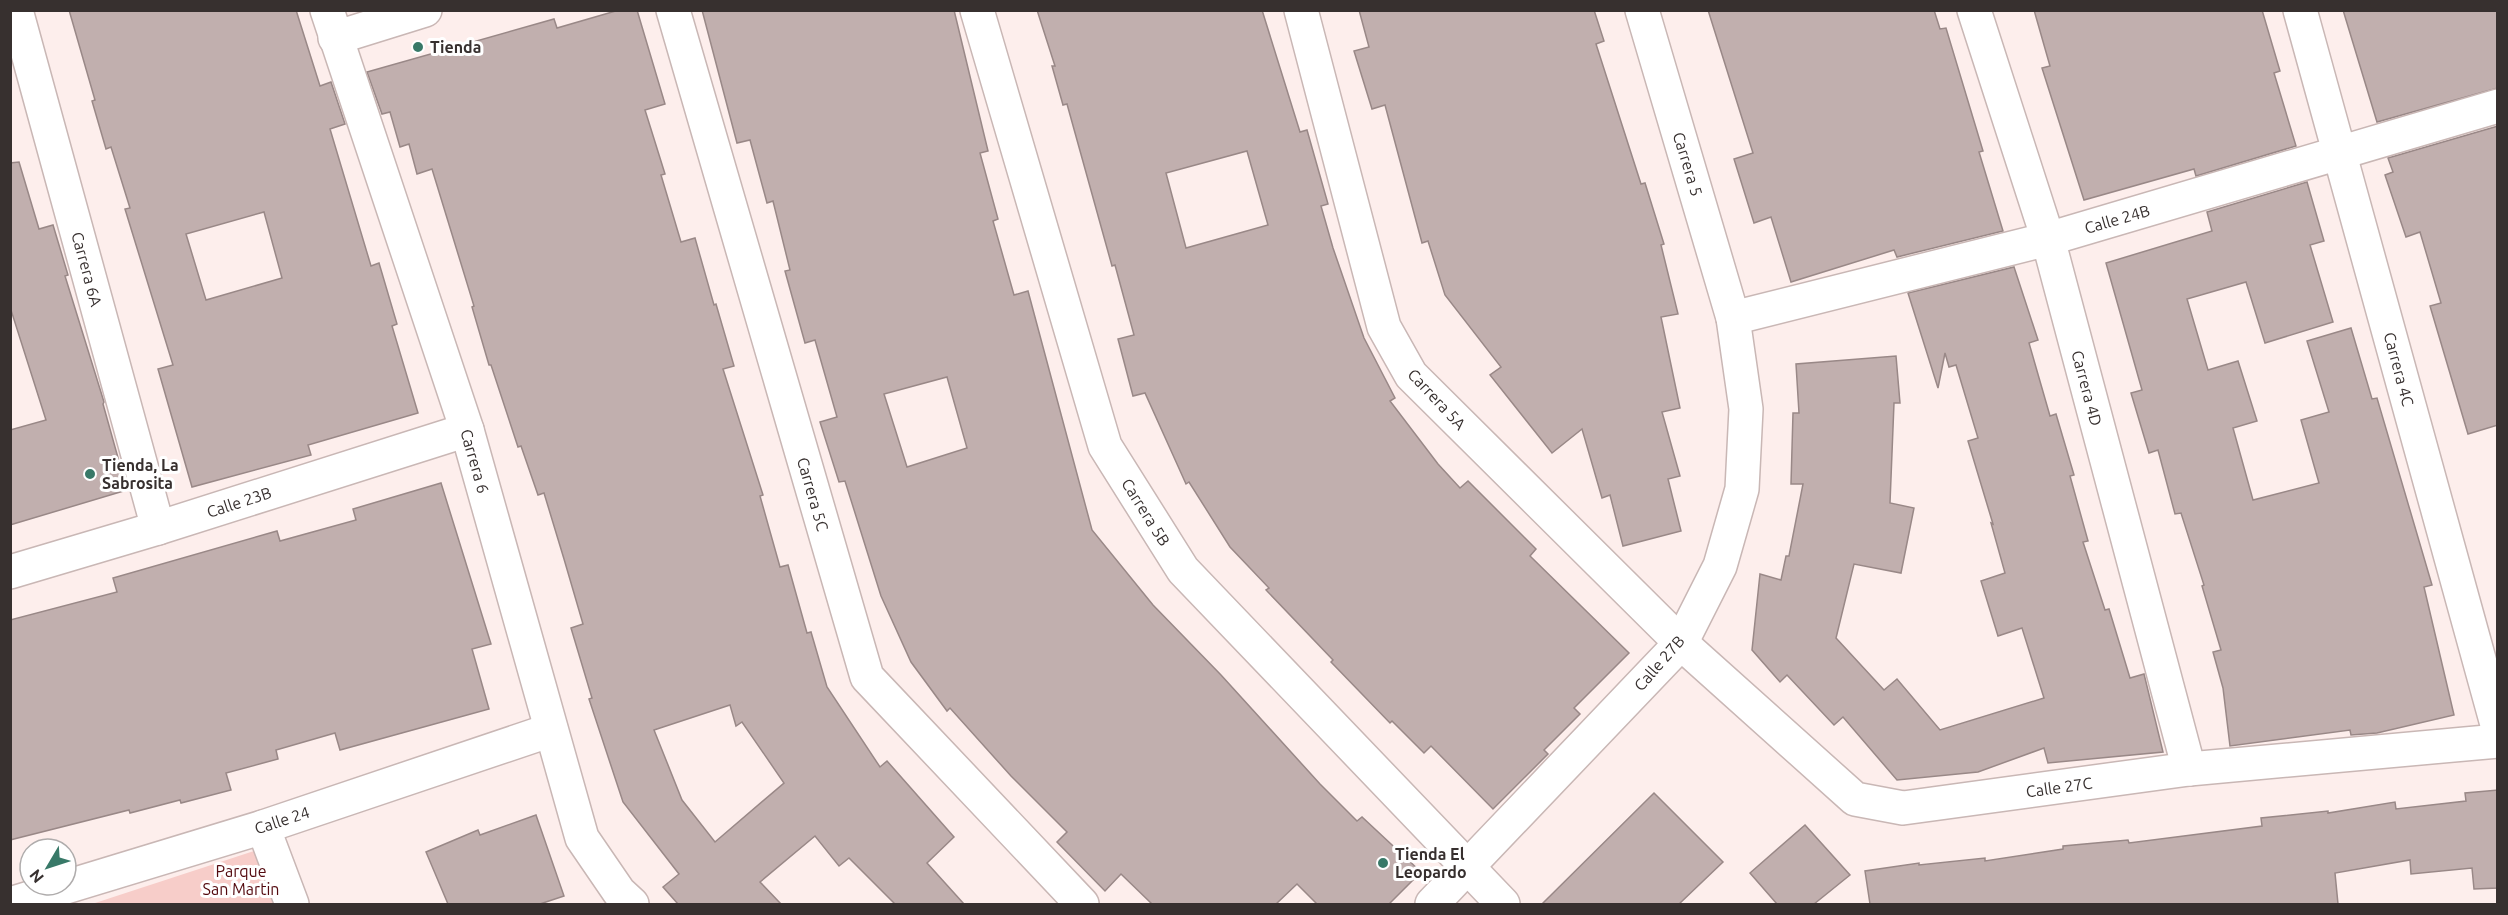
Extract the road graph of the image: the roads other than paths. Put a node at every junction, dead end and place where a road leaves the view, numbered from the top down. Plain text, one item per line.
1 (16, 10) edge
2 (425, 10) edge
3 (673, 10) edge
4 (977, 10) edge
5 (1301, 10) edge
6 (1642, 10) edge
7 (1974, 10) edge
8 (2300, 10) edge
9 (331, 24) edge
10 (2498, 106) edge
11 (2340, 154) junction
12 (2048, 239) junction
13 (1733, 318) junction
14 (467, 430) junction
15 (158, 528) junction
16 (10, 572) edge
17 (1681, 643) junction
18 (2498, 728) edge
19 (551, 730) junction
20 (2498, 741) edge
21 (2189, 769) junction
22 (263, 826) junction
23 (1468, 867) junction
24 (10, 904) edge
25 (292, 904) edge
26 (632, 904) edge
27 (1082, 904) edge
28 (1432, 904) edge
29 (1503, 904) edge

1 - 15 street, Carrera 6A
2 - 9 street
3 - 27 street, Carrera 5C
4 - 23 street, Carrera 5B
5 - 17 street, Carrera 5A
6 - 13 street, Carrera 5
7 - 12 street, Carrera 4D
8 - 11 street, Carrera 4C
9 - 14 street, Carrera 6
10 - 11 street, Calle 24B
11 - 12 street, Calle 24B
11 - 18 street, Carrera 4C
12 - 13 street, Calle 24B
12 - 21 street, Carrera 4D
13 - 17 street, Calle 27B
14 - 15 street, Calle 23B
14 - 19 street, Carrera 6
15 - 16 street, Calle 23B
17 - 21 street, Calle 27C
17 - 23 street, Calle 27B
19 - 22 street, Calle 24
19 - 26 street, Carrera 6
20 - 21 street, Calle 27C
22 - 24 street, Calle 24
22 - 25 street
23 - 28 street, Calle 27B
23 - 29 street, Carrera 5B

